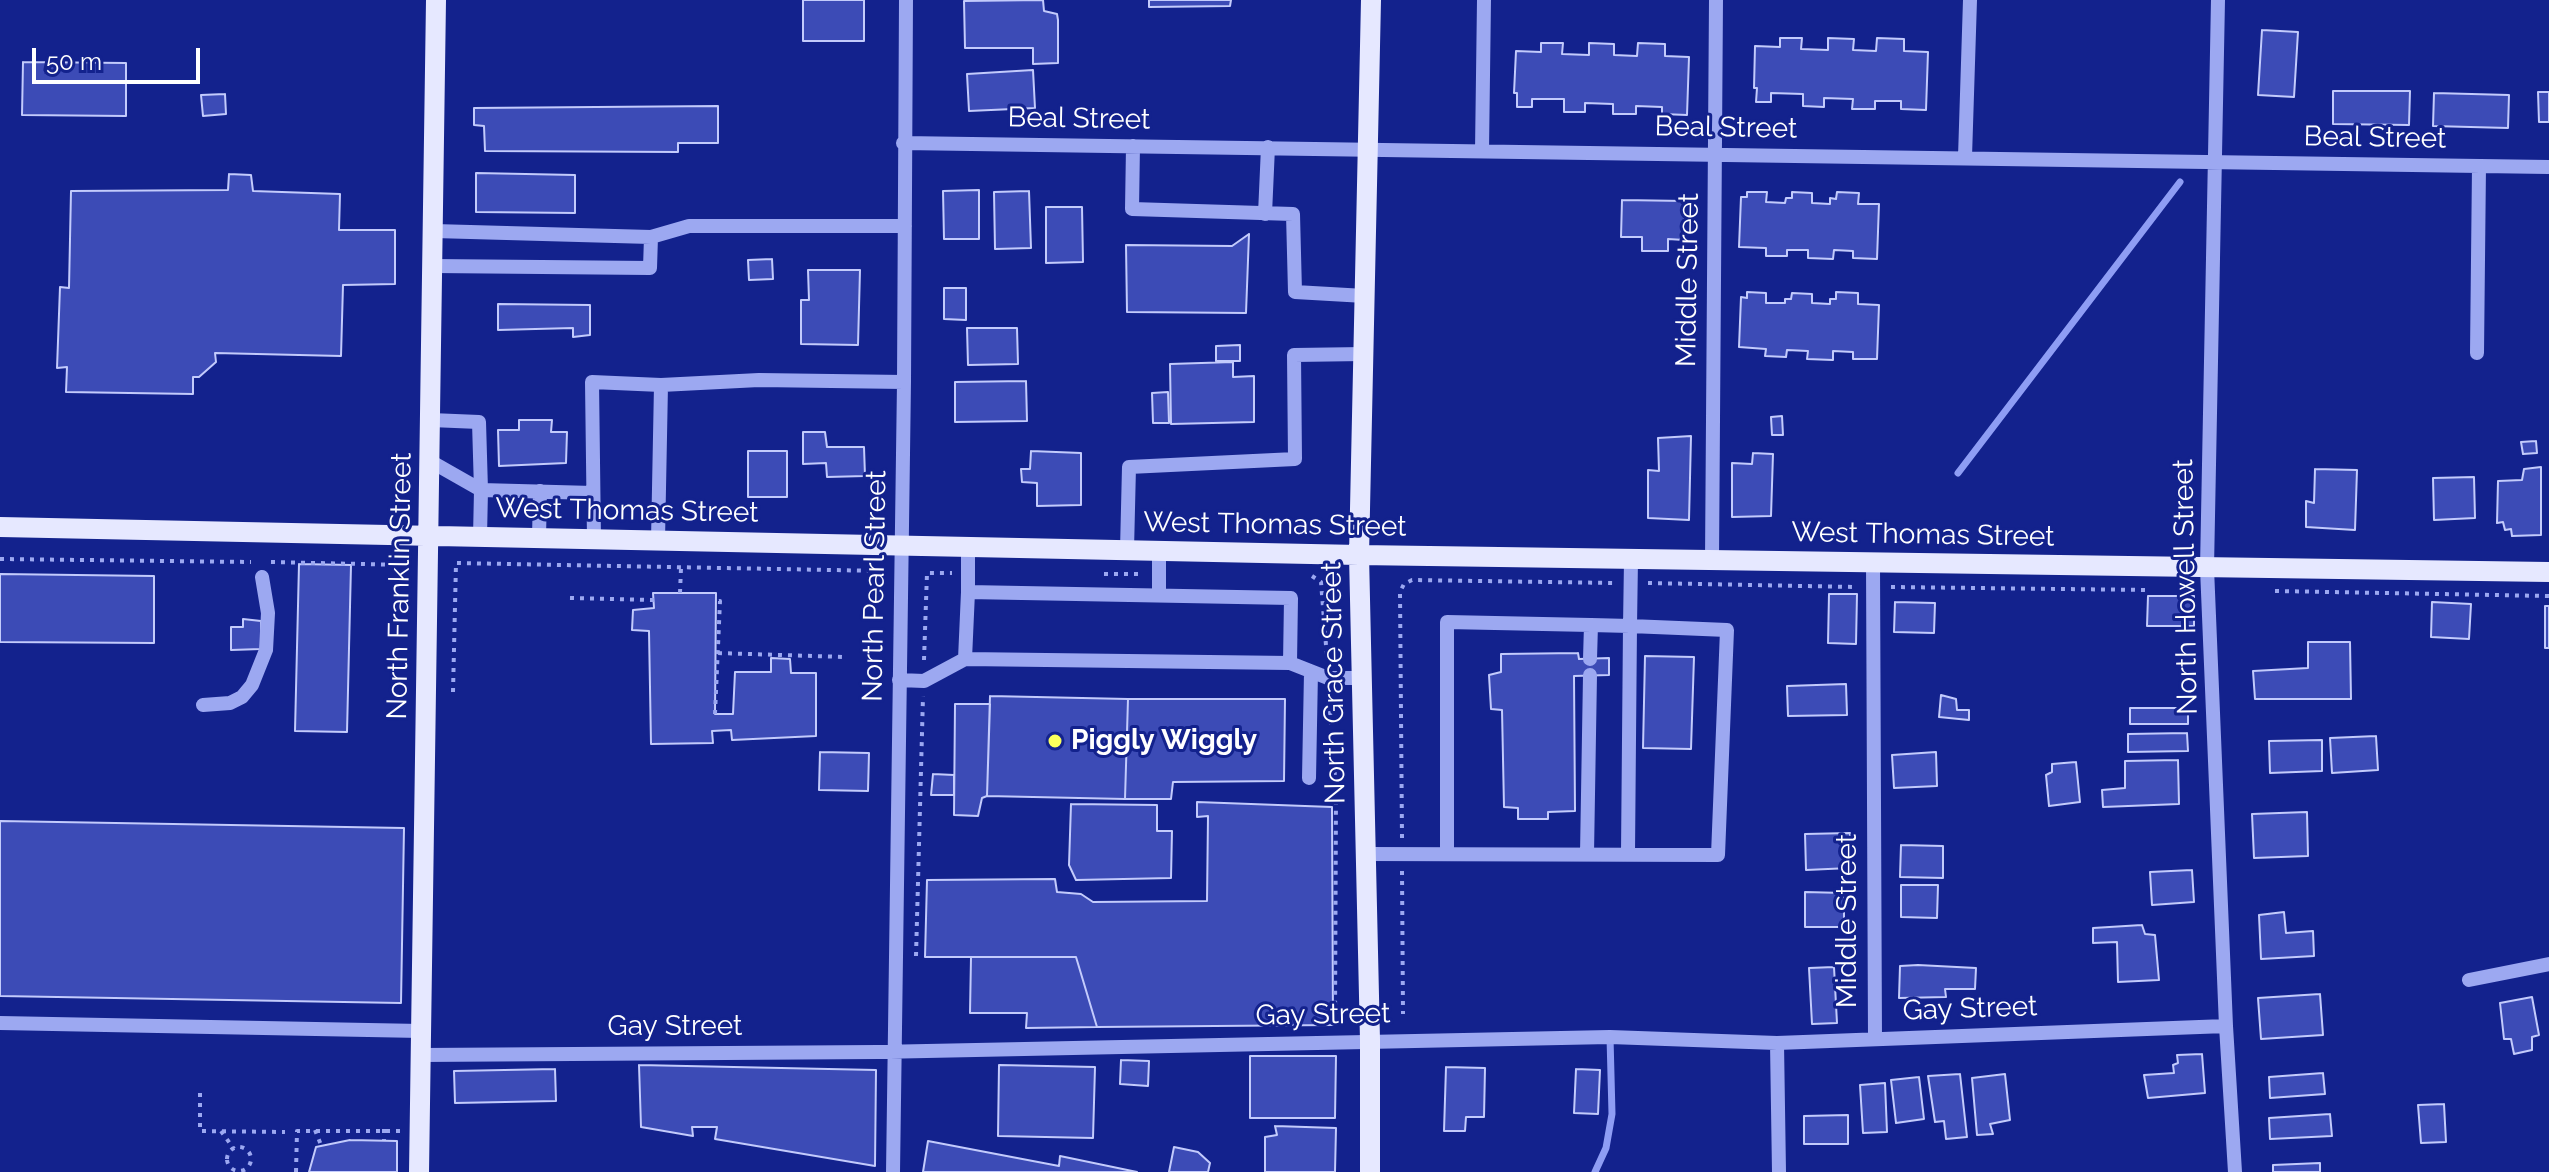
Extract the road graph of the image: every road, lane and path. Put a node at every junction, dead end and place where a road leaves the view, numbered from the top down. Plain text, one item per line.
1 (436, 0) edge
2 (906, 0) edge
3 (1371, 0) edge
4 (1484, 0) edge
5 (1716, 0) edge
6 (1970, 0) edge
7 (2218, 0) edge
8 (903, 143) junction
9 (1133, 146) junction
10 (1268, 147) junction
11 (1368, 149) junction
12 (1482, 151) junction
13 (1715, 154) junction
14 (1965, 157) junction
15 (2215, 161) junction
16 (2479, 166) junction
17 (2549, 167) edge
18 (1265, 214) junction
19 (905, 226) junction
20 (434, 231) junction
21 (651, 237) junction
22 (433, 266) junction
23 (1365, 296) junction
24 (2477, 353) dead end
25 (1364, 354) junction
26 (904, 382) junction
27 (661, 385) junction
28 (431, 420) junction
29 (430, 461) junction
30 (481, 490) junction
31 (540, 491) junction
32 (593, 493) junction
33 (0, 527) edge
34 (429, 536) junction
35 (480, 537) junction
36 (539, 538) junction
37 (594, 539) junction
38 (658, 540) junction
39 (902, 544) junction
40 (968, 546) junction
41 (1127, 550) junction
42 (1159, 550) junction
43 (1359, 555) junction
44 (0, 559) edge
45 (407, 560) dead end
46 (1631, 560) junction
47 (1712, 560) junction
48 (1873, 563) junction
49 (681, 568) junction
50 (2207, 568) junction
51 (884, 571) dead end
52 (2549, 572) edge
53 (968, 573) junction
54 (1095, 574) dead end
55 (1158, 575) junction
56 (1297, 576) dead end
57 (262, 577) dead end
58 (1630, 583) junction
59 (1873, 587) junction
60 (2161, 590) dead end
61 (2270, 591) dead end
62 (968, 592) junction
63 (680, 593) dead end
64 (1159, 595) junction
65 (2549, 596) edge
66 (570, 598) dead end
67 (654, 600) dead end
68 (716, 602) dead end
69 (1591, 625) junction
70 (1630, 626) junction
71 (718, 653) junction
72 (844, 657) dead end
73 (965, 659) junction
74 (1590, 659) dead end
75 (1290, 663) junction
76 (1311, 672) junction
77 (1590, 675) dead end
78 (1328, 678) junction
79 (1363, 678) junction
80 (899, 680) junction
81 (924, 681) junction
82 (453, 692) dead end
83 (203, 705) dead end
84 (715, 714) dead end
85 (1309, 778) dead end
86 (1402, 853) junction
87 (1628, 853) junction
88 (1366, 854) junction
89 (1447, 854) junction
90 (1587, 854) junction
91 (916, 957) dead end
92 (2549, 964) edge
93 (2469, 980) dead end
94 (1403, 1014) dead end
95 (0, 1023) edge
96 (1335, 1024) dead end
97 (2226, 1026) junction
98 (421, 1031) junction
99 (1875, 1039) junction
100 (1370, 1040) junction
101 (1777, 1043) junction
102 (893, 1050) junction
103 (421, 1055) junction
104 (200, 1093) dead end
105 (384, 1129) junction
106 (315, 1130) junction
107 (350, 1130) junction
108 (221, 1131) junction
109 (403, 1131) dead end
110 (285, 1132) dead end
111 (350, 1140) dead end
112 (384, 1140) dead end
113 (321, 1145) dead end
114 (234, 1149) junction
115 (248, 1170) edge
116 (296, 1172) edge
117 (419, 1172) edge
118 (893, 1172) edge
119 (1370, 1172) edge
120 (1779, 1172) edge
121 (2235, 1172) edge

1 - 20 main road, North Franklin Street
2 - 8 street, North Pearl Street
3 - 11 main road, North Grace Street
4 - 12 street
5 - 13 street, Middle Street
6 - 14 street
7 - 15 street, North Howell Street
8 - 9 street, Beal Street
8 - 19 street, North Pearl Street
9 - 10 street, Beal Street
9 - 18 street
10 - 11 street, Beal Street
10 - 18 street
11 - 12 street, Beal Street
11 - 23 main road, North Grace Street
12 - 13 street, Beal Street
13 - 14 street, Beal Street
13 - 47 street, Middle Street
14 - 15 street, Beal Street
15 - 16 street, Beal Street
15 - 50 street, North Howell Street
16 - 17 street, Beal Street
16 - 24 street
18 - 23 street
19 - 21 street
19 - 26 street, North Pearl Street
20 - 21 street
20 - 22 main road, North Franklin Street
21 - 22 street
22 - 28 main road, North Franklin Street
23 - 25 main road, North Grace Street
25 - 41 street
25 - 43 main road, North Grace Street
26 - 27 street
26 - 39 street, North Pearl Street
27 - 32 street
27 - 38 street
28 - 29 main road, North Franklin Street
28 - 30 street
29 - 30 street
29 - 34 main road, North Franklin Street
30 - 31 street
30 - 35 street
31 - 32 street
31 - 36 street
32 - 37 street
33 - 34 main road, West Thomas Street
34 - 35 main road, West Thomas Street
34 - 98 main road, North Franklin Street
35 - 36 main road, West Thomas Street
36 - 37 main road, West Thomas Street
37 - 38 main road, West Thomas Street
38 - 39 main road, West Thomas Street
39 - 40 main road, West Thomas Street
39 - 80 street, North Pearl Street
40 - 41 main road, West Thomas Street
40 - 53 street
41 - 42 main road, West Thomas Street
42 - 43 main road, West Thomas Street
42 - 55 street
43 - 46 main road, West Thomas Street
43 - 79 main road, North Grace Street
44 - 45 path
46 - 47 main road, West Thomas Street
46 - 58 street
47 - 48 main road, West Thomas Street
48 - 50 main road, West Thomas Street
48 - 59 street, Middle Street
49 - 51 path
49 - 63 path
49 - 82 path
50 - 52 main road, West Thomas Street
50 - 97 street, North Howell Street
53 - 62 street
53 - 81 path
54 - 55 path
55 - 64 street
56 - 78 path
57 - 83 street
58 - 59 path
58 - 70 street
58 - 86 path
59 - 60 path
59 - 99 street, Middle Street
61 - 65 path
62 - 64 street
62 - 73 street
64 - 75 street
66 - 67 path
68 - 71 path
69 - 70 street
69 - 74 street
69 - 89 street
70 - 87 street
70 - 87 street
71 - 72 path
71 - 84 path
73 - 75 street
73 - 81 street
75 - 76 street
76 - 78 street
76 - 85 street
77 - 90 street
78 - 79 street
78 - 96 path
79 - 88 main road, North Grace Street
80 - 81 street
80 - 102 street, North Pearl Street
81 - 91 path
86 - 88 street
86 - 89 street
86 - 94 path
87 - 90 street
88 - 100 main road, North Grace Street
89 - 90 street
92 - 93 street
95 - 98 street
97 - 99 street, Gay Street
97 - 121 street, North Howell Street
98 - 103 main road, North Franklin Street
99 - 101 street, Gay Street
100 - 101 street, Gay Street
100 - 102 street, Gay Street
100 - 119 main road, North Grace Street
101 - 120 street
102 - 103 street, Gay Street
102 - 118 street, North Pearl Street
103 - 117 main road, North Franklin Street
104 - 108 path
105 - 107 path
105 - 109 path
105 - 112 path
106 - 107 path
106 - 113 path
106 - 116 path
107 - 111 path
108 - 110 path
108 - 114 path
114 - 115 path
114 - 115 path

